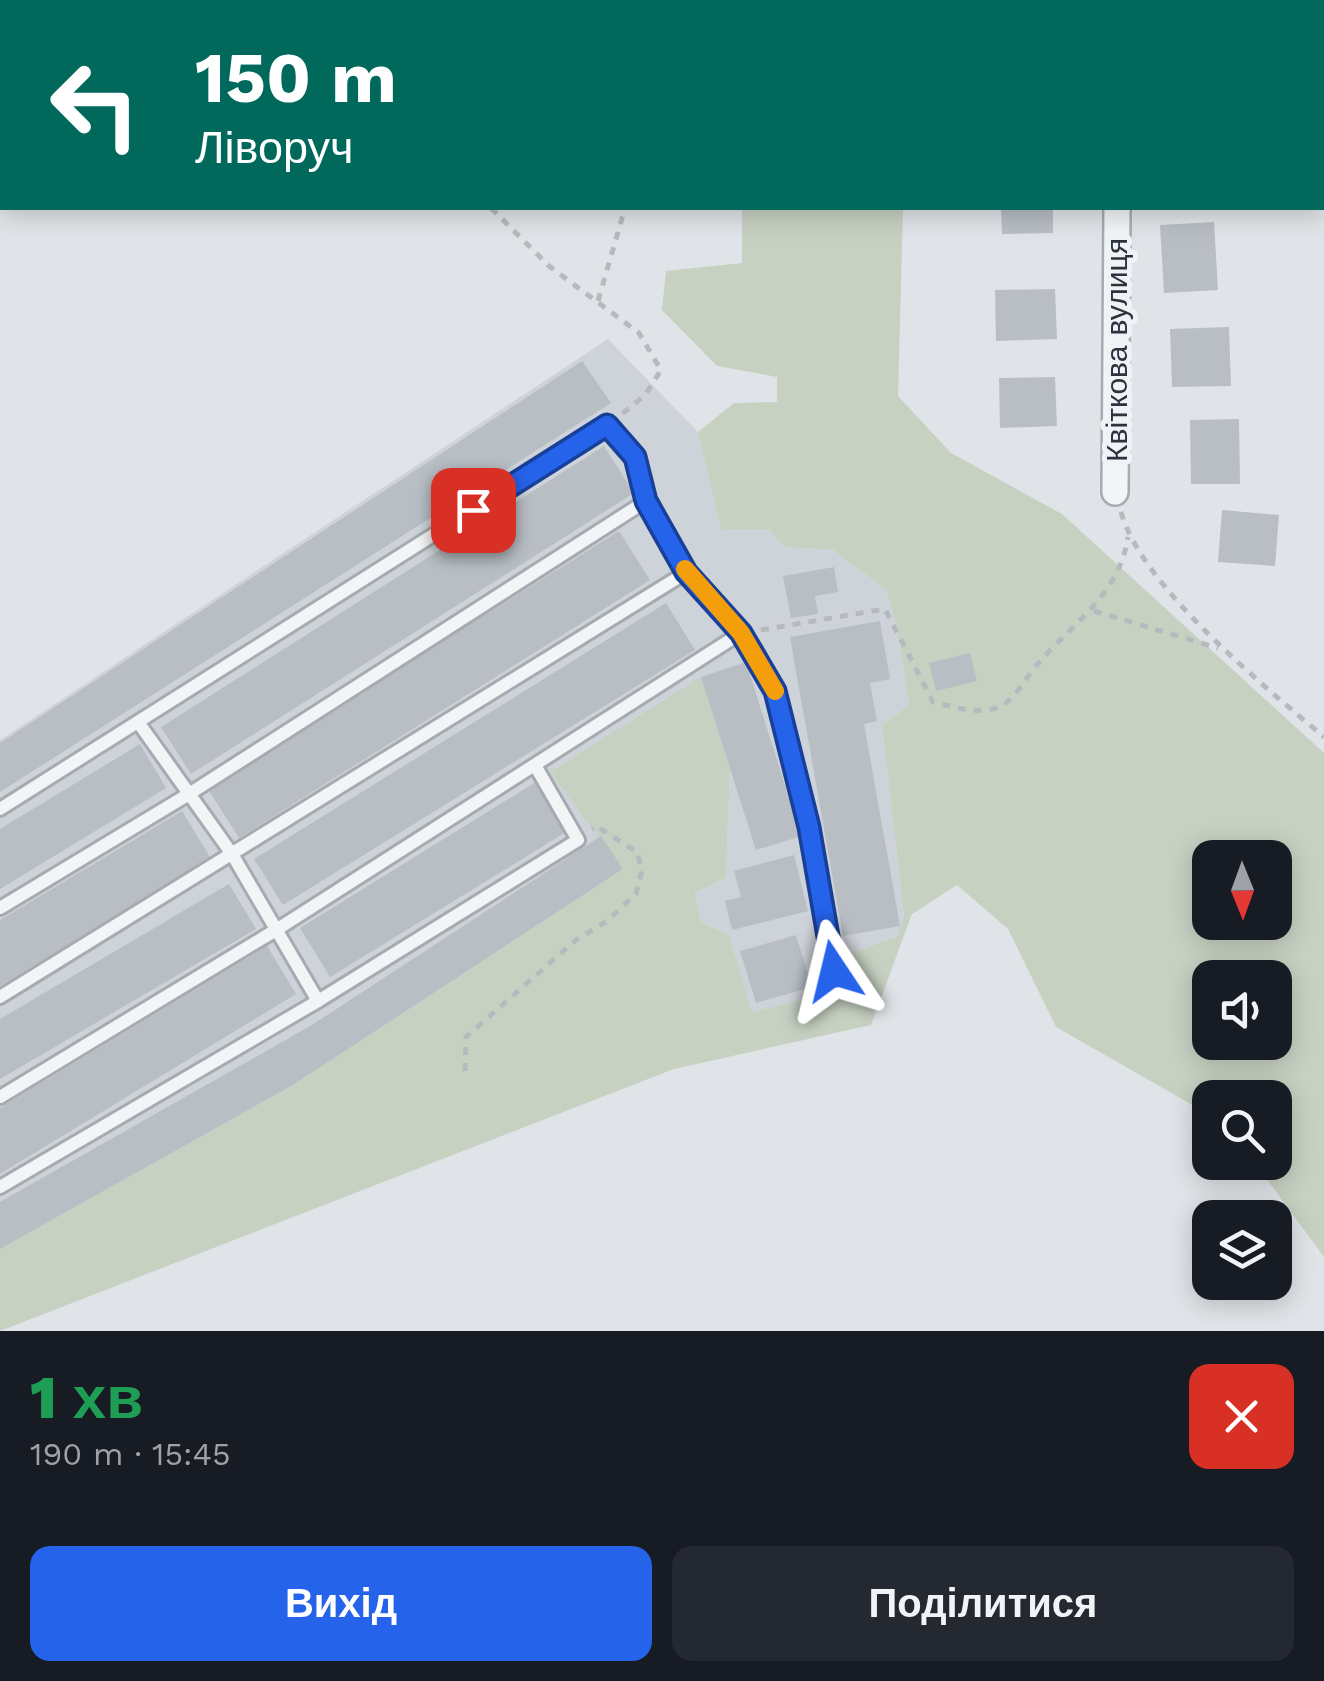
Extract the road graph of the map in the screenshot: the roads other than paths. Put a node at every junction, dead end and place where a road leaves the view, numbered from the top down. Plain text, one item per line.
1 (1117, 210) edge
2 (1115, 492) road end
3 (646, 501) junction
4 (686, 572) junction
5 (741, 633) junction
6 (138, 722) junction
7 (536, 767) junction
8 (189, 794) junction
9 (0, 810) edge
10 (232, 854) junction
11 (0, 908) edge
12 (276, 930) junction
13 (834, 971) dead end
14 (0, 997) edge
15 (318, 1001) junction
16 (0, 1096) edge
17 (0, 1187) edge

1 - 2 street, Квіткова вулиця
3 - 4 lane
3 - 6 lane
3 - 8 lane
4 - 5 lane
4 - 10 lane
5 - 7 lane
5 - 13 lane
6 - 8 lane
6 - 9 lane
7 - 12 lane
7 - 15 lane
8 - 10 lane
8 - 11 lane
10 - 12 lane
10 - 14 lane
12 - 15 lane
12 - 16 lane
15 - 17 lane

